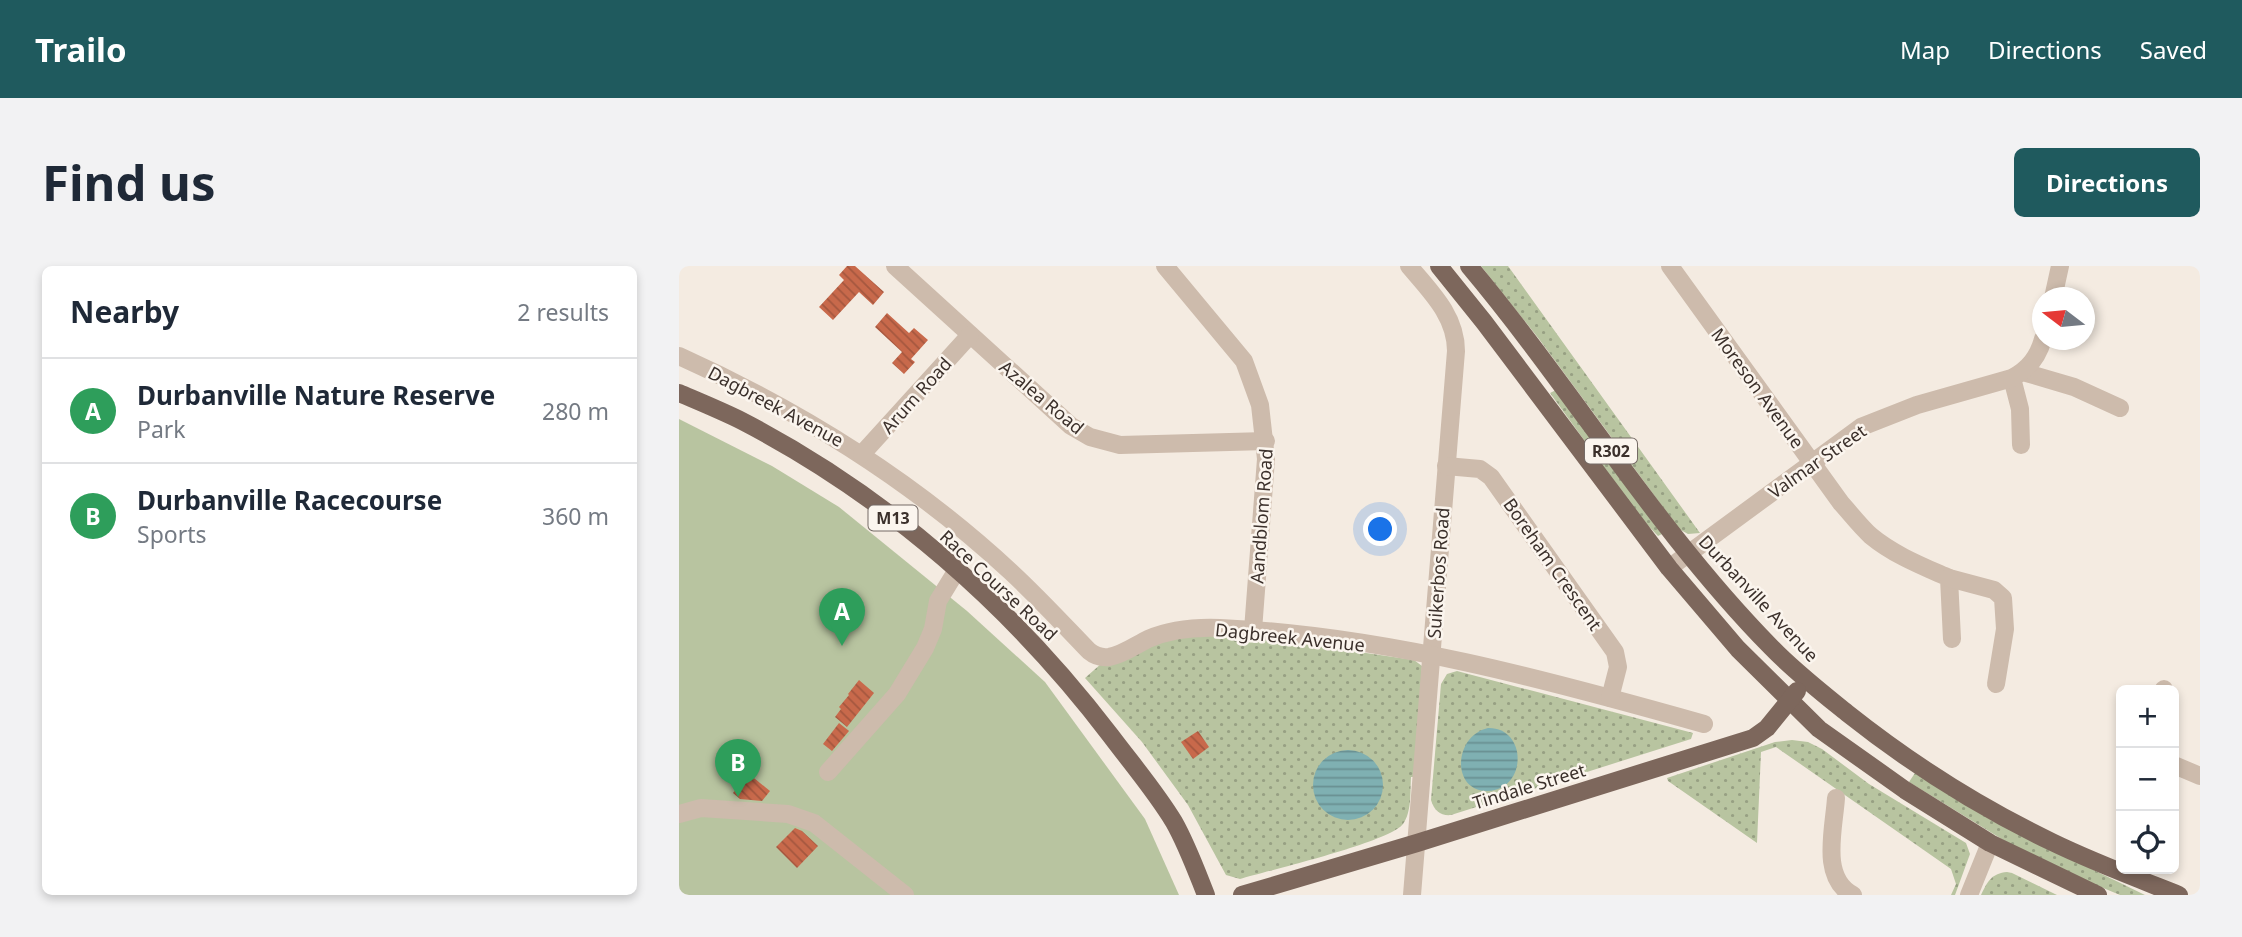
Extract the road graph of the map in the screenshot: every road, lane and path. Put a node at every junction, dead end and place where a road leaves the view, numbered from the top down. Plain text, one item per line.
1 (895, 266) edge
2 (1165, 266) edge
3 (1409, 266) edge
4 (1439, 266) edge
5 (1469, 266) edge
6 (1670, 266) edge
7 (2060, 266) edge
8 (2055, 287) edge
9 (970, 335) junction
10 (2038, 350) edge
11 (679, 356) edge
12 (2017, 375) junction
13 (679, 393) edge
14 (2120, 408) dead end
15 (1266, 440) junction
16 (2021, 445) dead end
17 (862, 454) junction
18 (1812, 462) junction
19 (1446, 466) junction
20 (1688, 554) junction
21 (1669, 568) junction
22 (957, 570) junction
23 (1949, 578) junction
24 (1253, 630) junction
25 (1952, 639) dead end
26 (1433, 655) junction
27 (1805, 680) junction
28 (1996, 684) dead end
29 (1610, 698) junction
30 (1790, 699) junction
31 (1704, 724) dead end
32 (2179, 767) edge
33 (828, 772) dead end
34 (2200, 776) edge
35 (1836, 798) dead end
36 (679, 814) edge
37 (1417, 843) junction
38 (1990, 843) junction
39 (905, 895) edge
40 (1206, 895) edge
41 (1242, 895) edge
42 (1412, 895) edge
43 (1853, 895) edge
44 (1969, 895) edge
45 (2098, 895) edge
46 (2179, 895) edge

1 - 9 street, Azalea Road
2 - 15 street, Aandblom Road
3 - 19 street, Suikerbos Road
4 - 21 main road, R302
5 - 20 main road, Durbanville Avenue / R302
6 - 18 street, Moreson Avenue
7 - 8 street
9 - 15 street, Azalea Road
9 - 17 street, Arum Road
10 - 12 street
11 - 17 street, Dagbreek Avenue
12 - 14 street
12 - 16 street
12 - 18 street, Valmar Street
13 - 22 main road, Race Course Road / M13
15 - 24 street, Aandblom Road
17 - 24 street, Dagbreek Avenue
18 - 20 street, Valmar Street
18 - 23 street, Moreson Avenue
19 - 26 street, Suikerbos Road
19 - 29 street, Boreham Crescent
20 - 21 street, Valmar Street
20 - 27 main road, Durbanville Avenue / R302
21 - 30 main road, R302
22 - 33 street
22 - 40 main road, Race Course Road / M13
23 - 25 street
23 - 28 street, Moreson Avenue
24 - 26 street, Dagbreek Avenue
26 - 29 street, Dagbreek Avenue
26 - 37 street, Suikerbos Road
27 - 30 main road, Tindale Street
27 - 46 main road, Durbanville Avenue / R302
29 - 31 street, Dagbreek Avenue
30 - 37 main road, Tindale Street
30 - 38 main road, R302
32 - 34 street
35 - 43 street
36 - 39 street
37 - 41 main road, Tindale Street
37 - 42 street, Suikerbos Road
38 - 44 street
38 - 45 main road, R302

